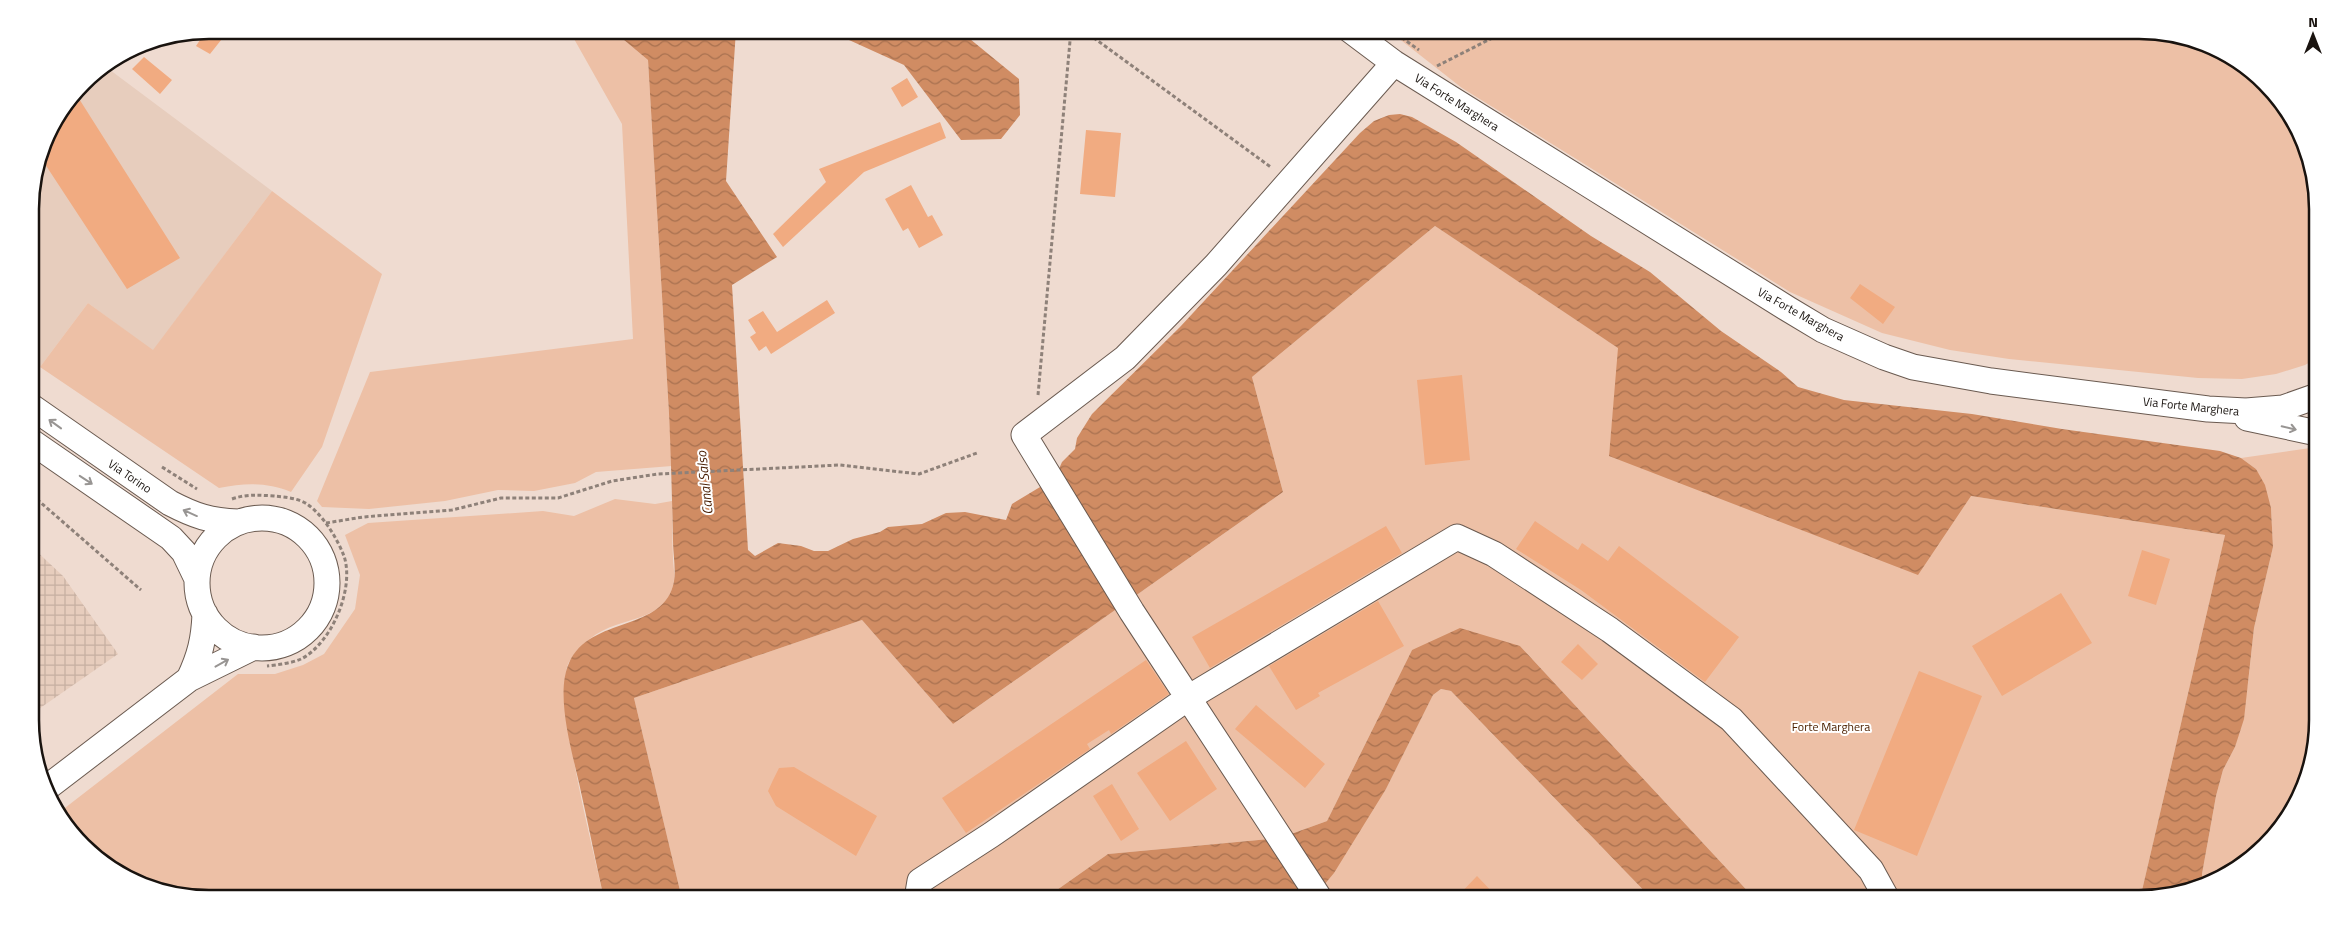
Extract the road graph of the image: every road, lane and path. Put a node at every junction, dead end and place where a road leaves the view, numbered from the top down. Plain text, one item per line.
1 (1070, 39) edge
2 (1095, 39) edge
3 (1362, 39) edge
4 (1403, 39) edge
5 (1489, 39) edge
6 (1424, 54) dead end
7 (1432, 58) dead end
8 (1394, 63) junction
9 (1290, 181) junction
10 (2309, 398) edge
11 (2208, 410) junction
12 (39, 412) edge
13 (1035, 427) junction
14 (2309, 431) edge
15 (39, 447) edge
16 (977, 453) dead end
17 (39, 501) edge
18 (238, 522) junction
19 (326, 523) dead end
20 (197, 579) junction
21 (141, 590) dead end
22 (205, 614) junction
23 (254, 647) junction
24 (189, 679) junction
25 (1188, 698) junction
26 (52, 784) edge
27 (918, 890) edge
28 (1314, 890) edge
29 (1882, 890) edge

1 - 13 path
2 - 9 path
3 - 8 street, Via Forte Marghera
4 - 6 path
5 - 7 path
8 - 9 street
8 - 11 street, Via Forte Marghera
9 - 13 street
10 - 11 street, Via Forte Marghera
11 -> 14 street
18 -> 12 street, Via Torino
13 - 25 street
15 -> 20 street, Via Torino
16 - 19 path
17 - 21 path
18 - 20 street, Via Torino
18 - 23 street, Via Torino
20 - 22 street, Via Torino
22 - 23 street, Via Torino
22 - 24 street
24 -> 23 street
24 - 26 street
25 - 27 street
25 - 28 street
25 - 29 street

